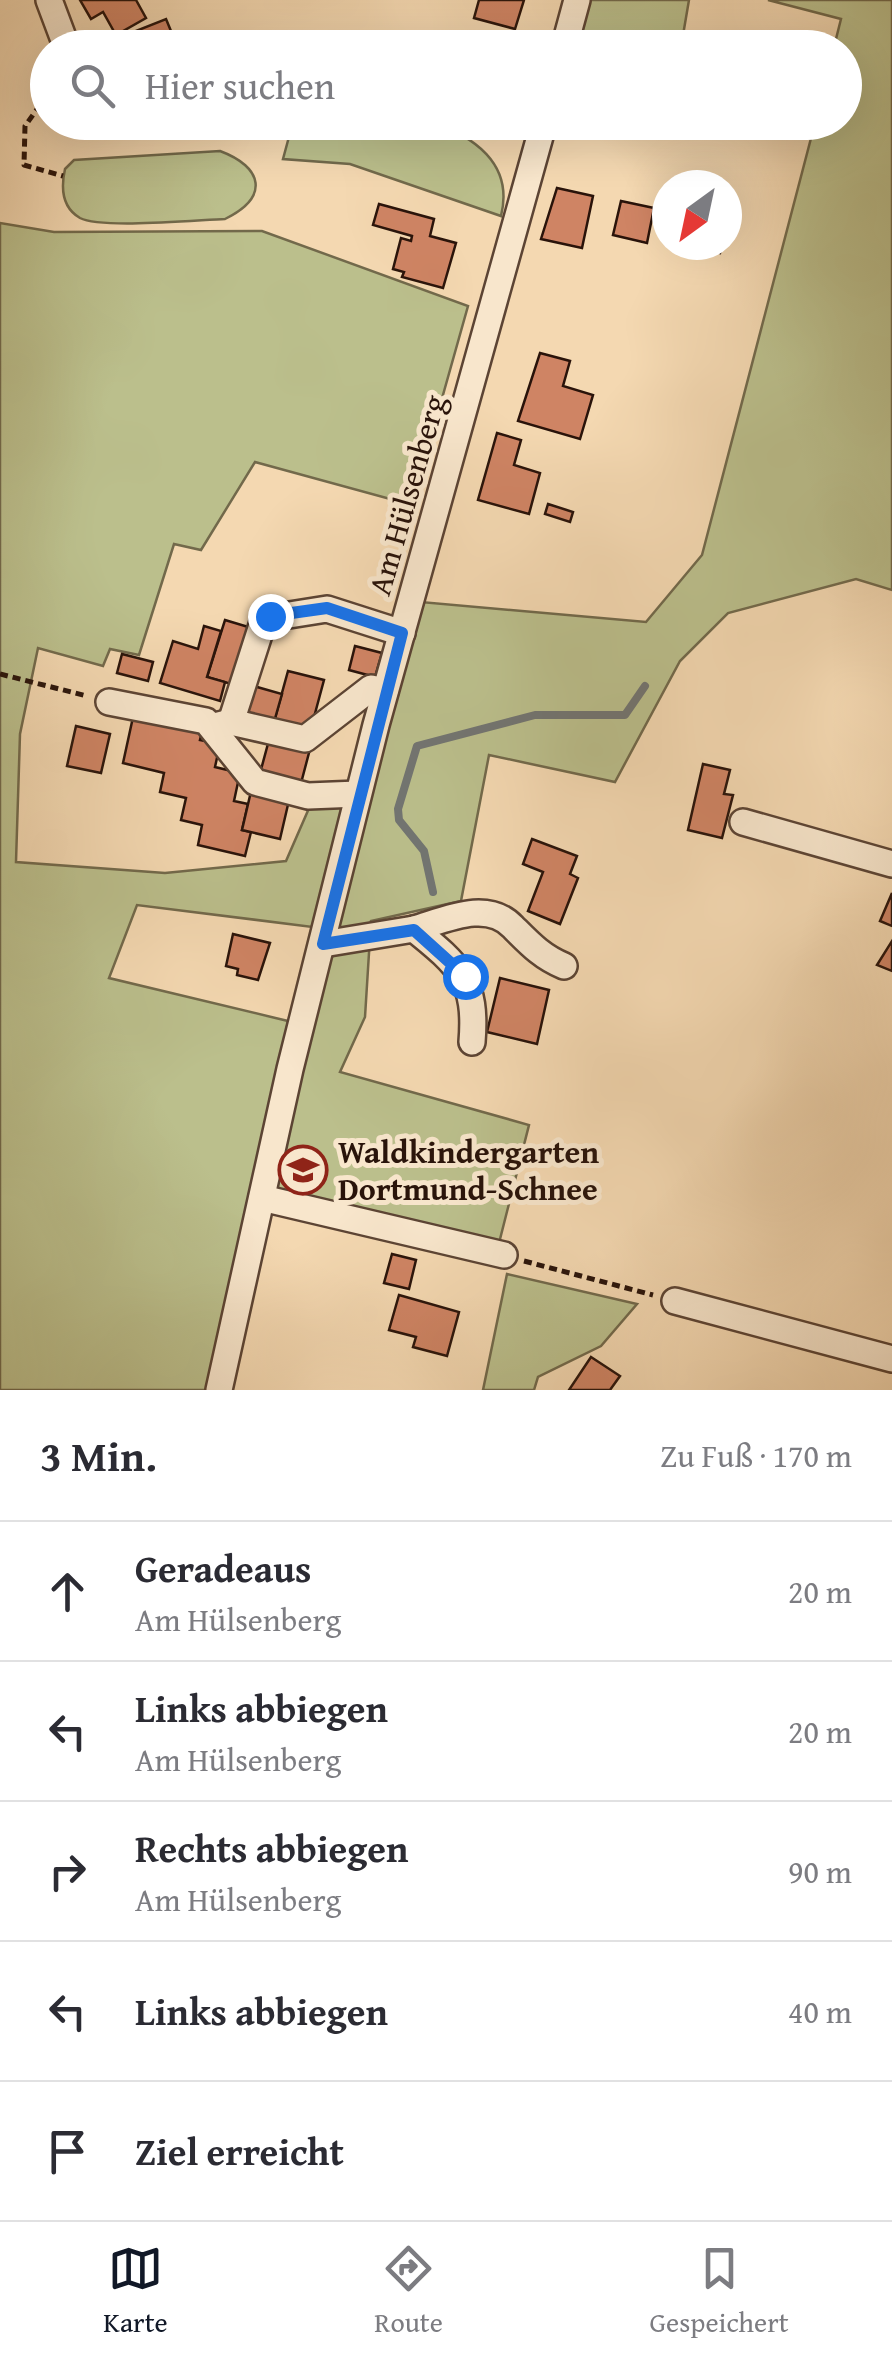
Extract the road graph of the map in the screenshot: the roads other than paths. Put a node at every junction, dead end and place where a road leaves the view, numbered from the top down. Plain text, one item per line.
1 (49, 0) edge
2 (577, 0) edge
3 (61, 30) edge
4 (569, 30) edge
5 (539, 140) edge
6 (402, 633) junction
7 (385, 692) junction
8 (110, 702) road end
9 (221, 725) junction
10 (358, 794) junction
11 (743, 822) dead end
12 (892, 864) edge
13 (414, 930) junction
14 (323, 944) junction
15 (564, 966) dead end
16 (472, 1042) dead end
17 (262, 1198) junction
18 (504, 1256) road end
19 (676, 1301) road end
20 (892, 1358) edge
21 (219, 1390) edge

1 - 3 street
2 - 4 street
5 - 6 street, Am Hülsenberg
6 - 7 street, Am Hülsenberg
6 - 9 street
7 - 9 street
7 - 10 street, Am Hülsenberg
8 - 9 street
9 - 10 street
10 - 14 street, Am Hülsenberg
11 - 12 street
13 - 14 street
13 - 15 street
13 - 16 street
14 - 17 street, Am Hülsenberg
17 - 18 street
17 - 21 street, Am Hülsenberg
19 - 20 street

